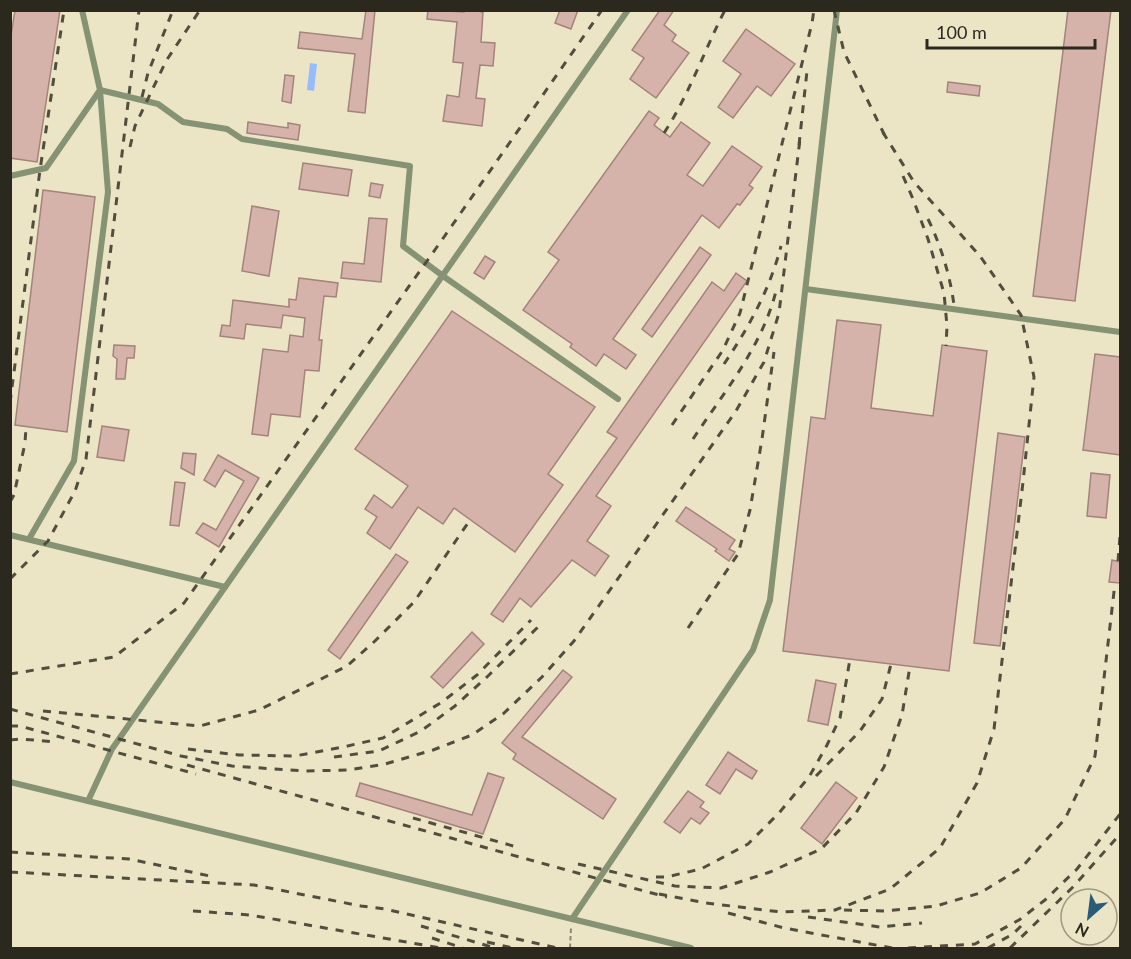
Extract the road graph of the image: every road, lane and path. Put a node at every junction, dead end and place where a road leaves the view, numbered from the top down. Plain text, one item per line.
1 (82, 10) edge
2 (628, 10) edge
3 (837, 10) edge
4 (100, 90) junction
5 (10, 176) edge
6 (443, 276) junction
7 (806, 289) junction
8 (1120, 332) edge
9 (618, 399) dead end
10 (10, 535) edge
11 (29, 539) junction
12 (225, 587) junction
13 (10, 782) edge
14 (88, 801) junction
15 (572, 920) junction
16 (570, 948) edge
17 (691, 948) edge

1 - 4 lane
2 - 6 lane
3 - 7 lane
4 - 5 lane
4 - 6 lane
4 - 11 lane
6 - 9 lane
6 - 12 lane
7 - 8 lane
7 - 15 lane
10 - 11 lane
11 - 12 lane
12 - 14 lane
13 - 14 lane
14 - 15 lane
15 - 16 path
15 - 17 lane

